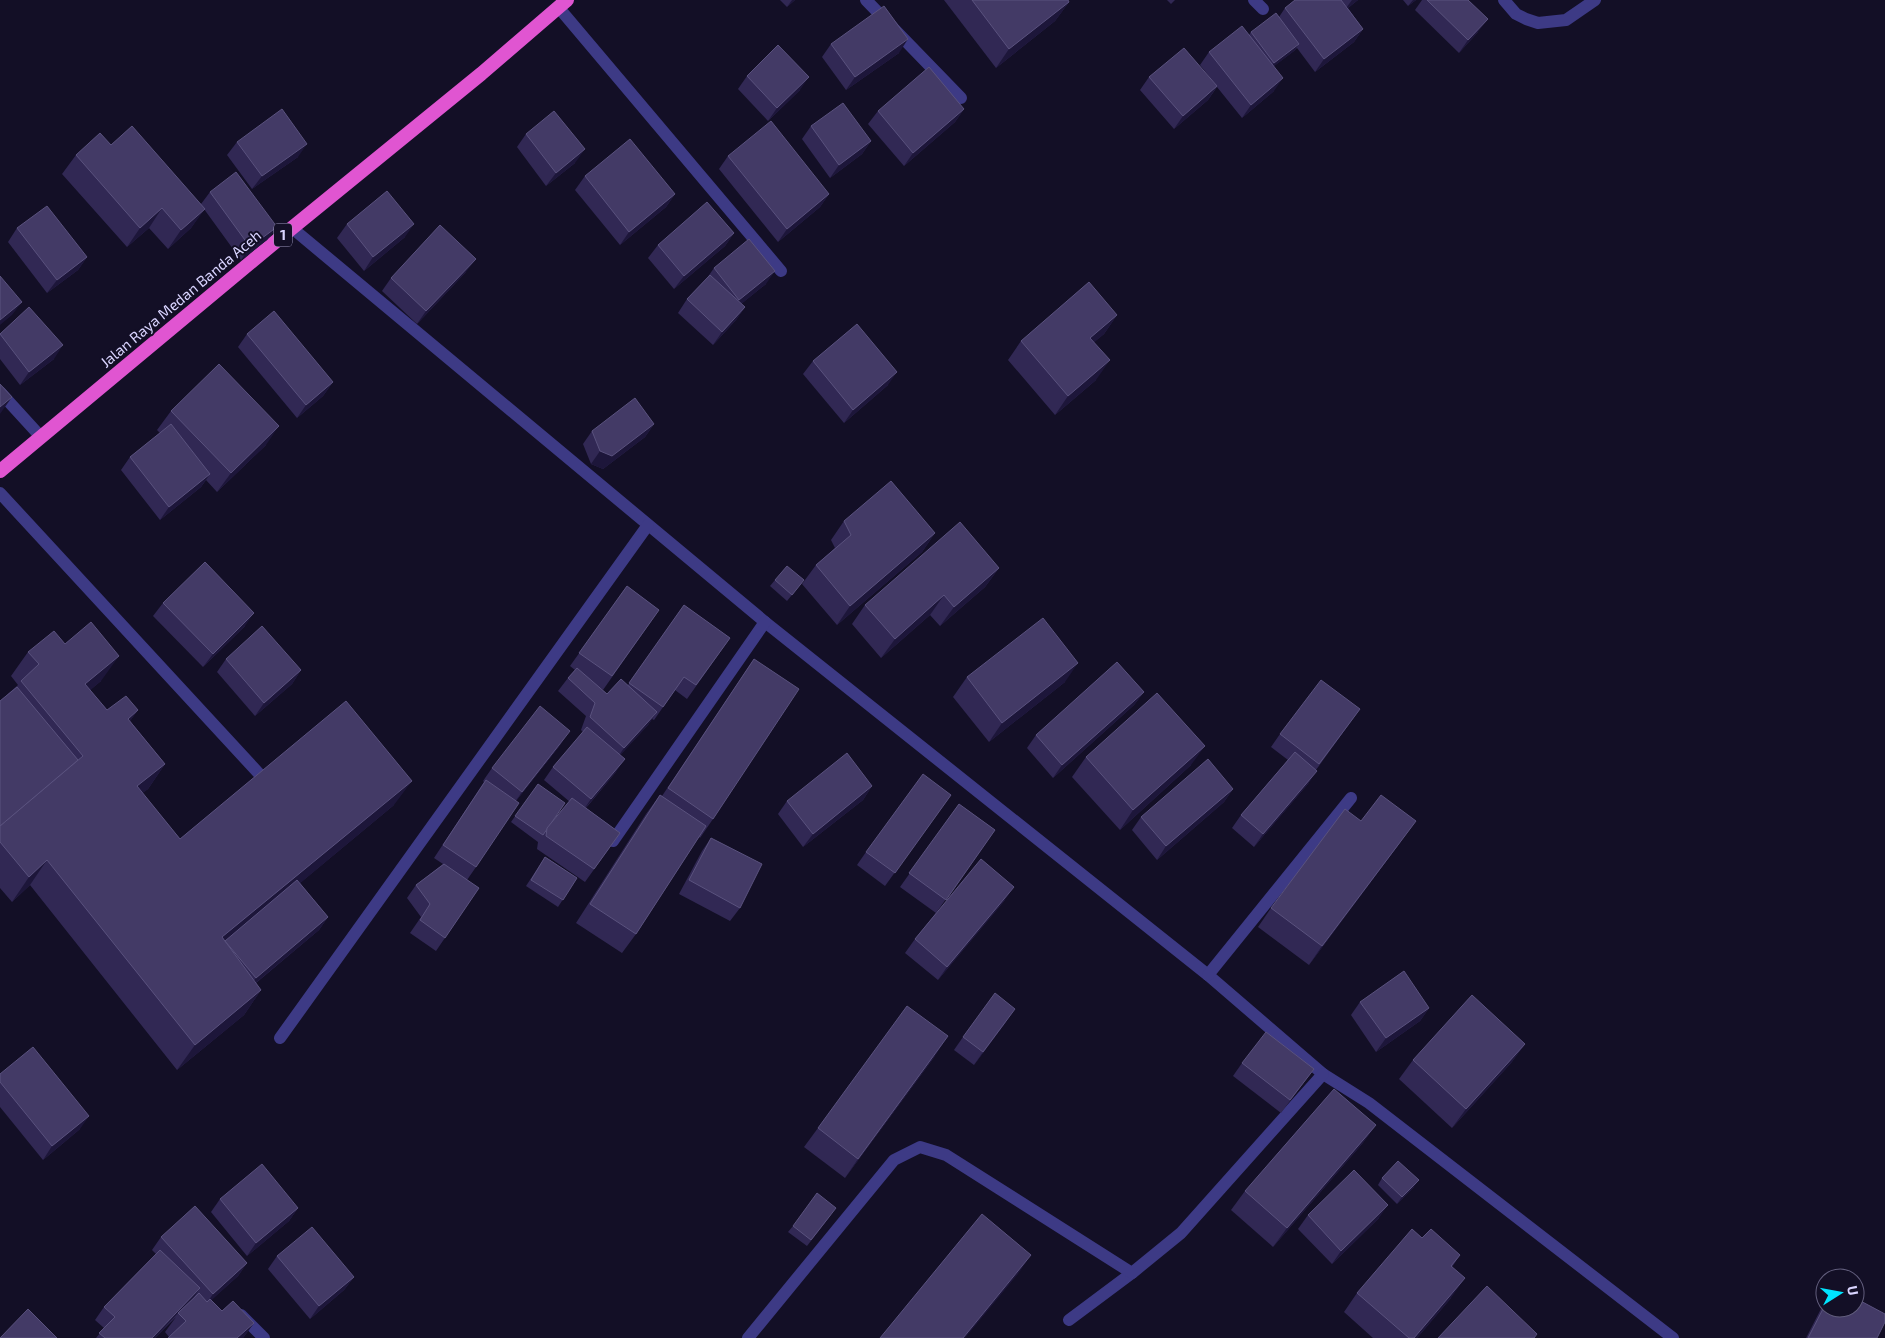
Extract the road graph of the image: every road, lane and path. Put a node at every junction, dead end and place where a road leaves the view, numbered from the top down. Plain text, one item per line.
1 (1254, 0) edge
2 (1504, 0) edge
3 (1595, 0) edge
4 (869, 1) edge
5 (563, 4) edge
6 (1263, 10) dead end
7 (961, 98) dead end
8 (292, 228) junction
9 (781, 271) dead end
10 (0, 392) edge
11 (41, 437) junction
12 (0, 471) edge
13 (0, 493) edge
14 (648, 525) junction
15 (765, 622) junction
16 (263, 778) edge
17 (1351, 798) dead end
18 (613, 841) edge
19 (1208, 975) junction
20 (280, 1038) dead end
21 (1323, 1074) junction
22 (1132, 1273) junction
23 (233, 1307) edge
24 (1069, 1320) dead end
25 (264, 1338) edge
26 (748, 1338) edge
27 (1673, 1338) edge

1 - 6 street
2 - 3 street
4 - 7 street
5 - 8 highway, Jalan Raya Medan Banda Aceh / 1
5 - 9 street
8 - 11 highway, Jalan Raya Medan Banda Aceh / 1
8 - 14 street
10 - 11 street
11 - 12 highway, Jalan Raya Medan Banda Aceh / 1
13 - 16 street
14 - 15 street
14 - 20 street
15 - 18 street
15 - 19 street
17 - 19 street
19 - 21 street
21 - 22 street
21 - 27 street
22 - 24 street
22 - 26 street
23 - 25 street

